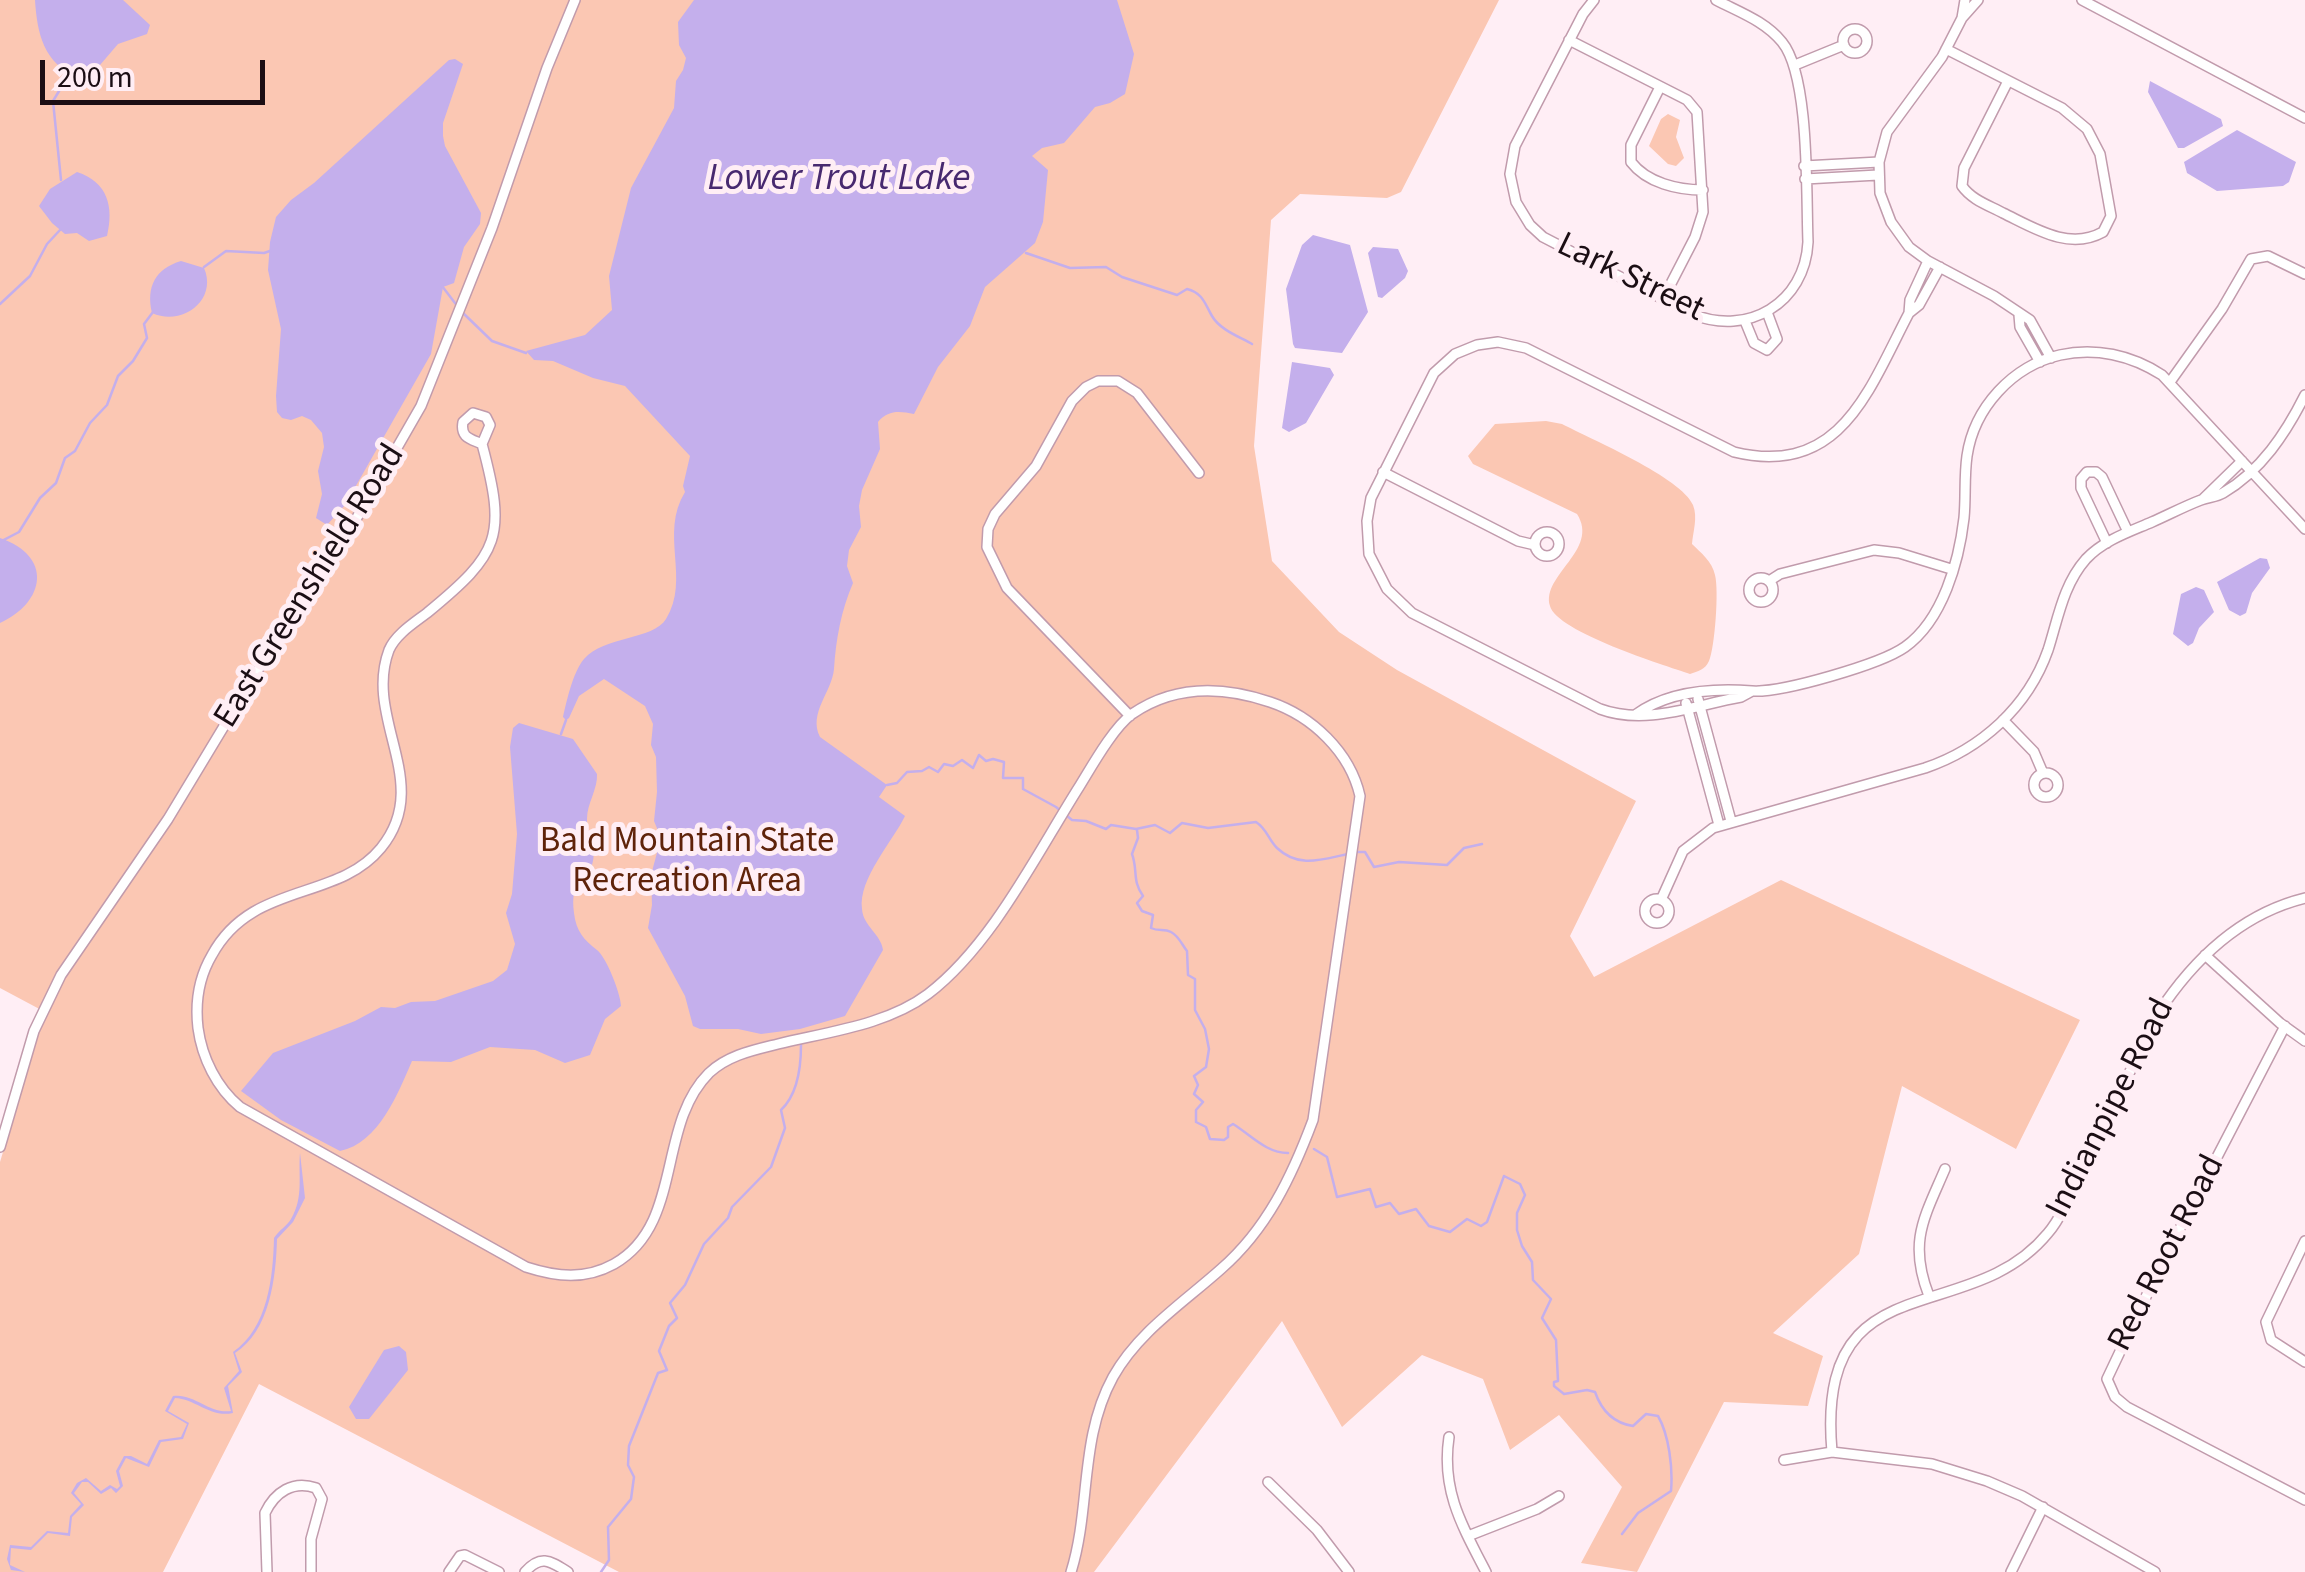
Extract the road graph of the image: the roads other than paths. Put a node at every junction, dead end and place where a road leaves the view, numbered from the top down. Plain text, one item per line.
1 (575, 0) edge
2 (1594, 0) edge
3 (1716, 0) edge
4 (1965, 0) edge
5 (1978, 0) edge
6 (2082, 0) edge
7 (1962, 18) junction
8 (1569, 40) junction
9 (1844, 45) dead end
10 (1946, 49) junction
11 (1795, 64) junction
12 (2008, 81) junction
13 (1660, 87) junction
14 (2305, 118) edge
15 (1878, 162) junction
16 (1804, 166) junction
17 (1878, 175) junction
18 (1804, 180) junction
19 (1702, 190) junction
20 (1928, 262) junction
21 (1940, 267) junction
22 (2305, 274) edge
23 (1663, 299) junction
24 (1767, 312) junction
25 (1909, 313) junction
26 (2019, 315) junction
27 (1745, 321) junction
28 (2051, 358) junction
29 (2040, 362) junction
30 (2170, 382) junction
31 (2305, 395) edge
32 (482, 444) dead end
33 (2242, 461) junction
34 (2250, 470) junction
35 (1382, 472) junction
36 (1199, 473) dead end
37 (2202, 499) junction
38 (2305, 530) edge
39 (2128, 532) junction
40 (2107, 542) junction
41 (1535, 544) dead end
42 (1951, 569) junction
43 (1770, 581) dead end
44 (1752, 691) junction
45 (1696, 692) junction
46 (1684, 696) junction
47 (1699, 704) junction
48 (1687, 707) junction
49 (1635, 715) junction
50 (1130, 716) junction
51 (2003, 720) junction
52 (2043, 773) dead end
53 (1731, 822) junction
54 (1719, 825) junction
55 (2305, 898) edge
56 (1661, 900) dead end
57 (2205, 954) junction
58 (2284, 1026) junction
59 (2305, 1041) edge
60 (0, 1147) edge
61 (1945, 1169) dead end
62 (2305, 1241) edge
63 (1930, 1296) junction
64 (2305, 1362) edge
65 (1450, 1437) dead end
66 (1832, 1452) junction
67 (1784, 1460) dead end
68 (1268, 1482) dead end
69 (1560, 1496) dead end
70 (2305, 1500) edge
71 (2043, 1508) junction
72 (1468, 1536) junction
73 (2150, 1571) edge
74 (266, 1572) edge
75 (310, 1572) edge
76 (449, 1572) edge
77 (499, 1572) edge
78 (526, 1572) edge
79 (568, 1572) edge
80 (1071, 1572) edge
81 (1349, 1572) edge
82 (1486, 1572) edge
83 (2011, 1572) edge

1 - 60 street, East Greenshield Road
2 - 8 street, Lark Street
3 - 11 street
4 - 7 street
5 - 7 street
6 - 14 street
7 - 10 street
8 - 13 street
8 - 23 street, Lark Street
9 - 11 street
10 - 12 street
10 - 15 street
11 - 16 street, Lark Street
12 - 12 street
13 - 19 street
13 - 19 street
15 - 16 street
15 - 17 street
16 - 18 street, Lark Street
17 - 18 street
17 - 20 street
18 - 24 street, Lark Street
19 - 23 street
20 - 21 street
20 - 25 street
21 - 25 street
21 - 26 street
22 - 30 street
23 - 27 street, Lark Street
24 - 27 street, Lark Street
24 - 27 street, Lark Street
25 - 35 street
26 - 28 street
26 - 29 street
28 - 29 street
28 - 30 street
29 - 42 street
30 - 33 street
31 - 34 street
32 - 50 street
33 - 34 street
33 - 37 street
34 - 37 street
34 - 38 street
35 - 41 street
35 - 49 street
36 - 50 street
37 - 39 street
39 - 40 street
39 - 40 street
40 - 51 street
42 - 43 street
42 - 44 street
44 - 45 street
44 - 47 street
45 - 46 street
45 - 47 street
46 - 48 street
46 - 49 street
47 - 48 street
47 - 53 street
48 - 49 street
48 - 54 street
50 - 80 street
51 - 52 street
51 - 53 street
53 - 54 street
54 - 56 street
55 - 57 street, Indianpipe Road
57 - 58 street
57 - 63 street, Indianpipe Road
58 - 59 street
58 - 70 street, Red Root Road
61 - 63 street
62 - 64 street
63 - 66 street, Indianpipe Road
65 - 72 street
66 - 67 street
66 - 71 street
68 - 81 street
69 - 72 street
71 - 73 street
71 - 83 street
72 - 82 street
74 - 75 street
76 - 77 street
78 - 79 street

